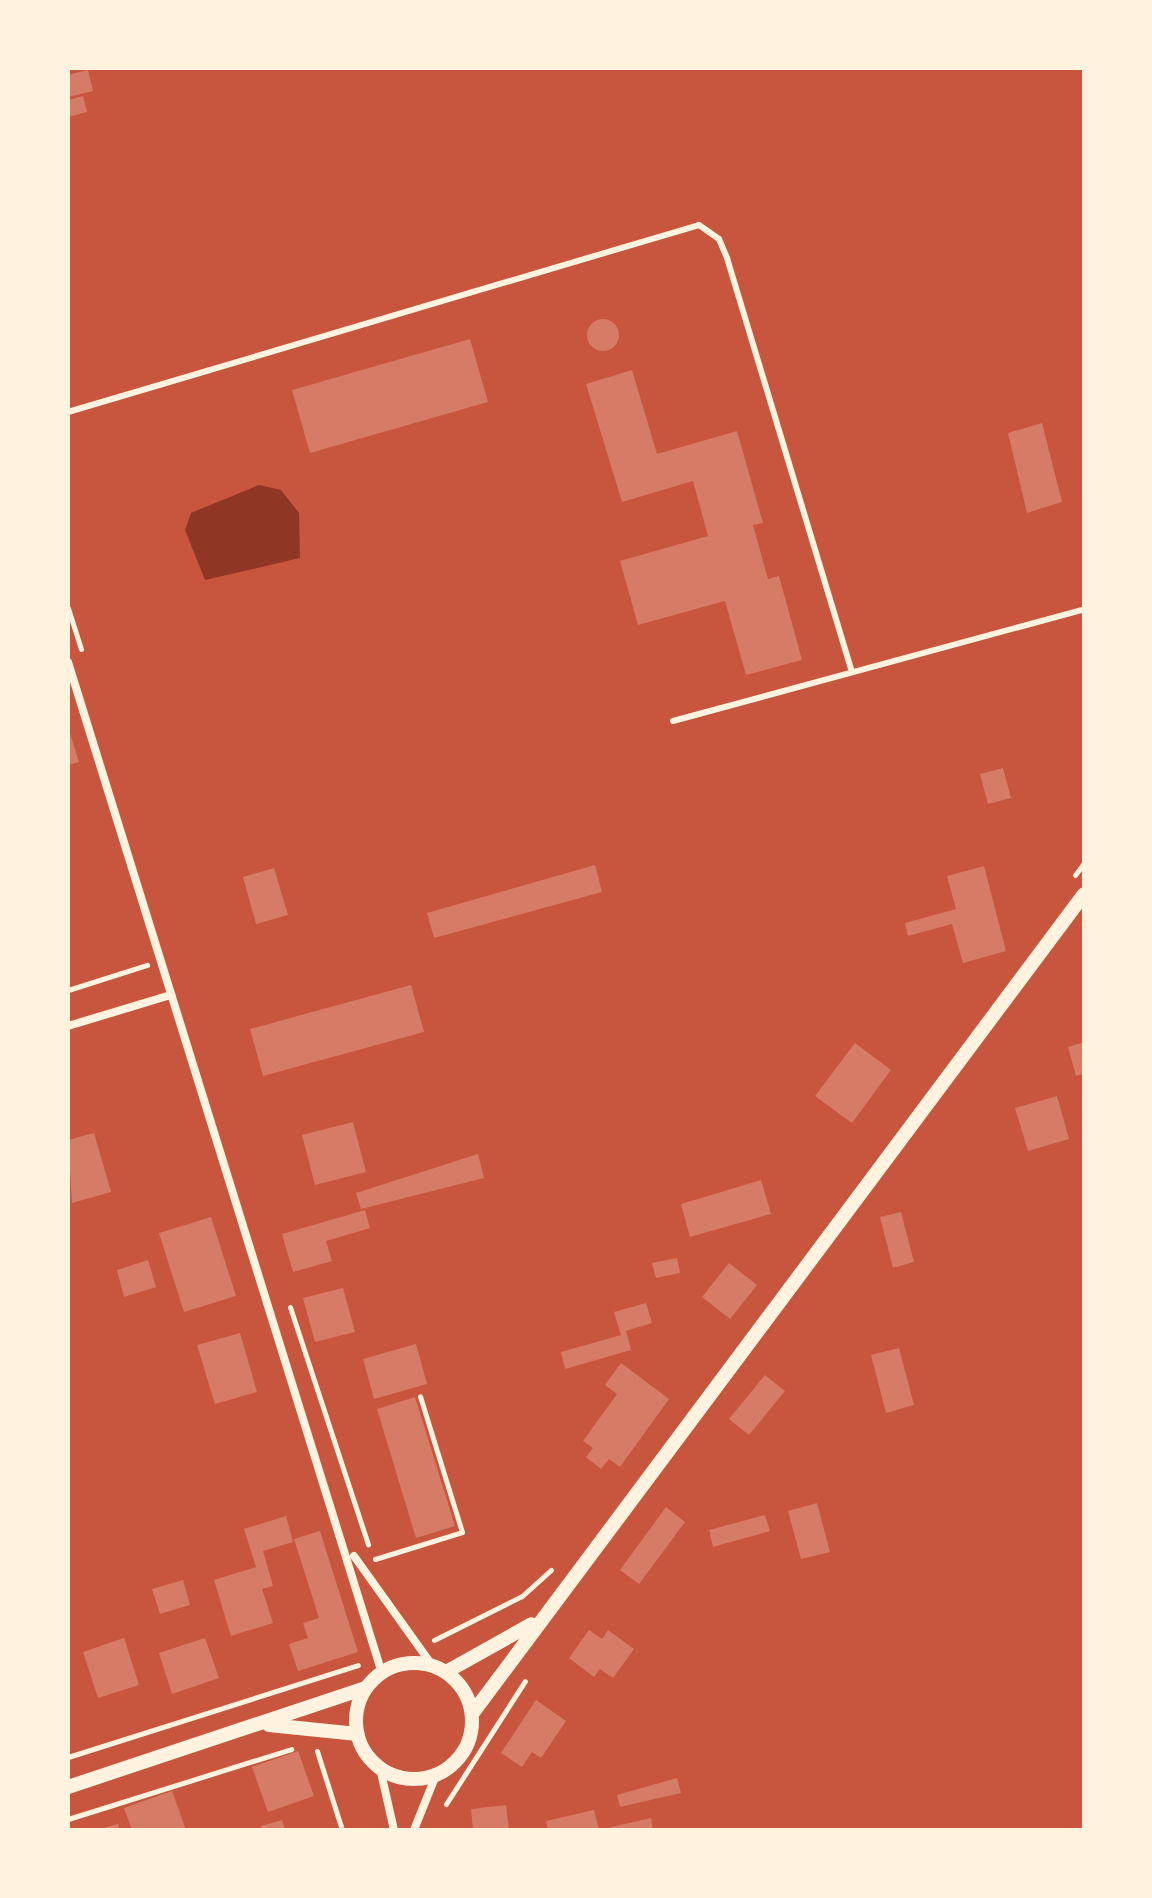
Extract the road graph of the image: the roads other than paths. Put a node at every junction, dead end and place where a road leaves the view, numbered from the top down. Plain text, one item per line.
1 (68, 412) edge
2 (1084, 609) edge
3 (68, 662) edge
4 (852, 671) junction
5 (673, 721) dead end
6 (1084, 894) edge
7 (171, 995) junction
8 (68, 1026) edge
9 (346, 1544) junction
10 (542, 1617) junction
11 (439, 1668) junction
12 (382, 1673) junction
13 (366, 1688) junction
14 (472, 1714) junction
15 (260, 1724) junction
16 (358, 1734) junction
17 (380, 1768) junction
18 (436, 1775) junction
19 (68, 1787) edge
20 (394, 1830) edge
21 (414, 1830) edge

1 - 4 lane
2 - 4 lane
3 - 7 street
4 - 5 lane
6 - 10 street
7 - 8 street
7 - 9 street
9 - 11 street
9 - 12 street
10 - 11 street
10 - 14 street
11 - 12 street
11 - 14 street
12 - 13 street
13 - 15 street
13 - 16 street
14 - 18 street
15 - 16 street
15 - 19 street
16 - 17 street
17 - 18 street
17 - 20 street
18 - 21 street

